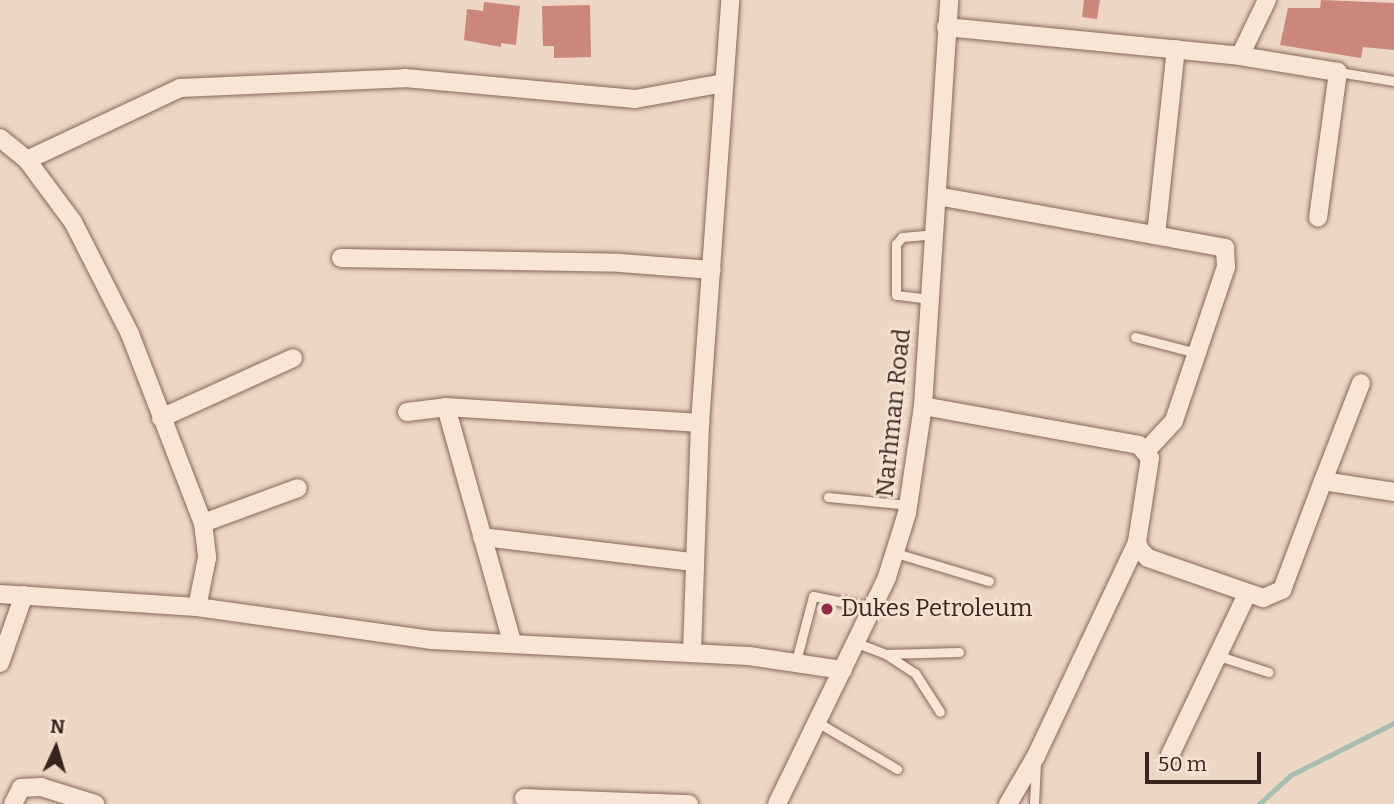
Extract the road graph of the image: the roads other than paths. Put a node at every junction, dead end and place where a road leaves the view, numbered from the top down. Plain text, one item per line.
1 (730, 0) edge
2 (949, 0) edge
3 (1267, 0) edge
4 (946, 27) junction
5 (1177, 50) junction
6 (1240, 56) junction
7 (1338, 72) junction
8 (1394, 81) edge
9 (724, 83) junction
10 (0, 138) edge
11 (27, 160) junction
12 (937, 196) junction
13 (1318, 218) dead end
14 (934, 234) junction
15 (1156, 235) junction
16 (341, 258) dead end
17 (712, 270) junction
18 (930, 299) junction
19 (1135, 337) dead end
20 (1197, 353) junction
21 (293, 358) dead end
22 (1362, 383) dead end
23 (923, 406) junction
24 (446, 407) junction
25 (407, 412) dead end
26 (161, 418) junction
27 (699, 423) junction
28 (1147, 450) junction
29 (1323, 481) junction
30 (298, 488) dead end
31 (1394, 492) edge
32 (828, 497) dead end
33 (908, 505) junction
34 (203, 523) junction
35 (482, 537) junction
36 (1137, 542) junction
37 (896, 553) junction
38 (693, 562) junction
39 (989, 581) dead end
40 (0, 594) edge
41 (1247, 594) junction
42 (24, 595) junction
43 (197, 607) junction
44 (873, 608) junction
45 (512, 642) junction
46 (857, 643) junction
47 (692, 652) junction
48 (959, 652) dead end
49 (885, 654) junction
50 (1219, 656) junction
51 (796, 661) junction
52 (0, 663) edge
53 (844, 670) junction
54 (1269, 672) dead end
55 (940, 712) dead end
56 (817, 722) junction
57 (1170, 755) dead end
58 (1036, 757) junction
59 (897, 769) dead end
60 (524, 799) dead end
61 (13, 804) edge
62 (95, 804) edge
63 (689, 804) edge
64 (777, 804) edge
65 (1008, 804) edge
66 (1034, 804) edge

1 - 9 street
2 - 4 street, Narhman Road
3 - 6 street
4 - 5 street
4 - 12 street, Narhman Road
5 - 6 street
5 - 15 street
6 - 7 street
7 - 8 lane
7 - 13 street
9 - 11 street
9 - 17 street
10 - 11 street
11 - 26 street
12 - 14 street, Narhman Road
12 - 15 street
14 - 18 street, Narhman Road
14 - 18 lane
15 - 20 street
16 - 17 street
17 - 27 street
18 - 23 street, Narhman Road
19 - 20 lane
20 - 28 street
21 - 26 street
22 - 29 street
23 - 28 street
23 - 33 street, Narhman Road
24 - 25 street
24 - 27 street
24 - 35 street
26 - 34 street
27 - 38 street
28 - 36 street
29 - 31 street
29 - 41 street
30 - 34 street
32 - 33 lane
33 - 37 street, Narhman Road
34 - 43 street
35 - 38 street
35 - 45 street
36 - 41 street
36 - 58 street
37 - 39 lane
37 - 44 street, Narhman Road
38 - 47 street
40 - 42 street
41 - 50 street
42 - 43 street
42 - 52 street
43 - 45 street
44 - 46 street, Narhman Road
44 - 51 lane
45 - 47 street
46 - 49 lane
46 - 53 street, Narhman Road
47 - 51 street
48 - 49 lane
49 - 55 lane
50 - 54 lane
50 - 57 street
51 - 53 street
53 - 56 street, Narhman Road
56 - 59 lane
56 - 64 street, Narhman Road
58 - 65 street
58 - 66 lane
60 - 63 street
61 - 62 street

